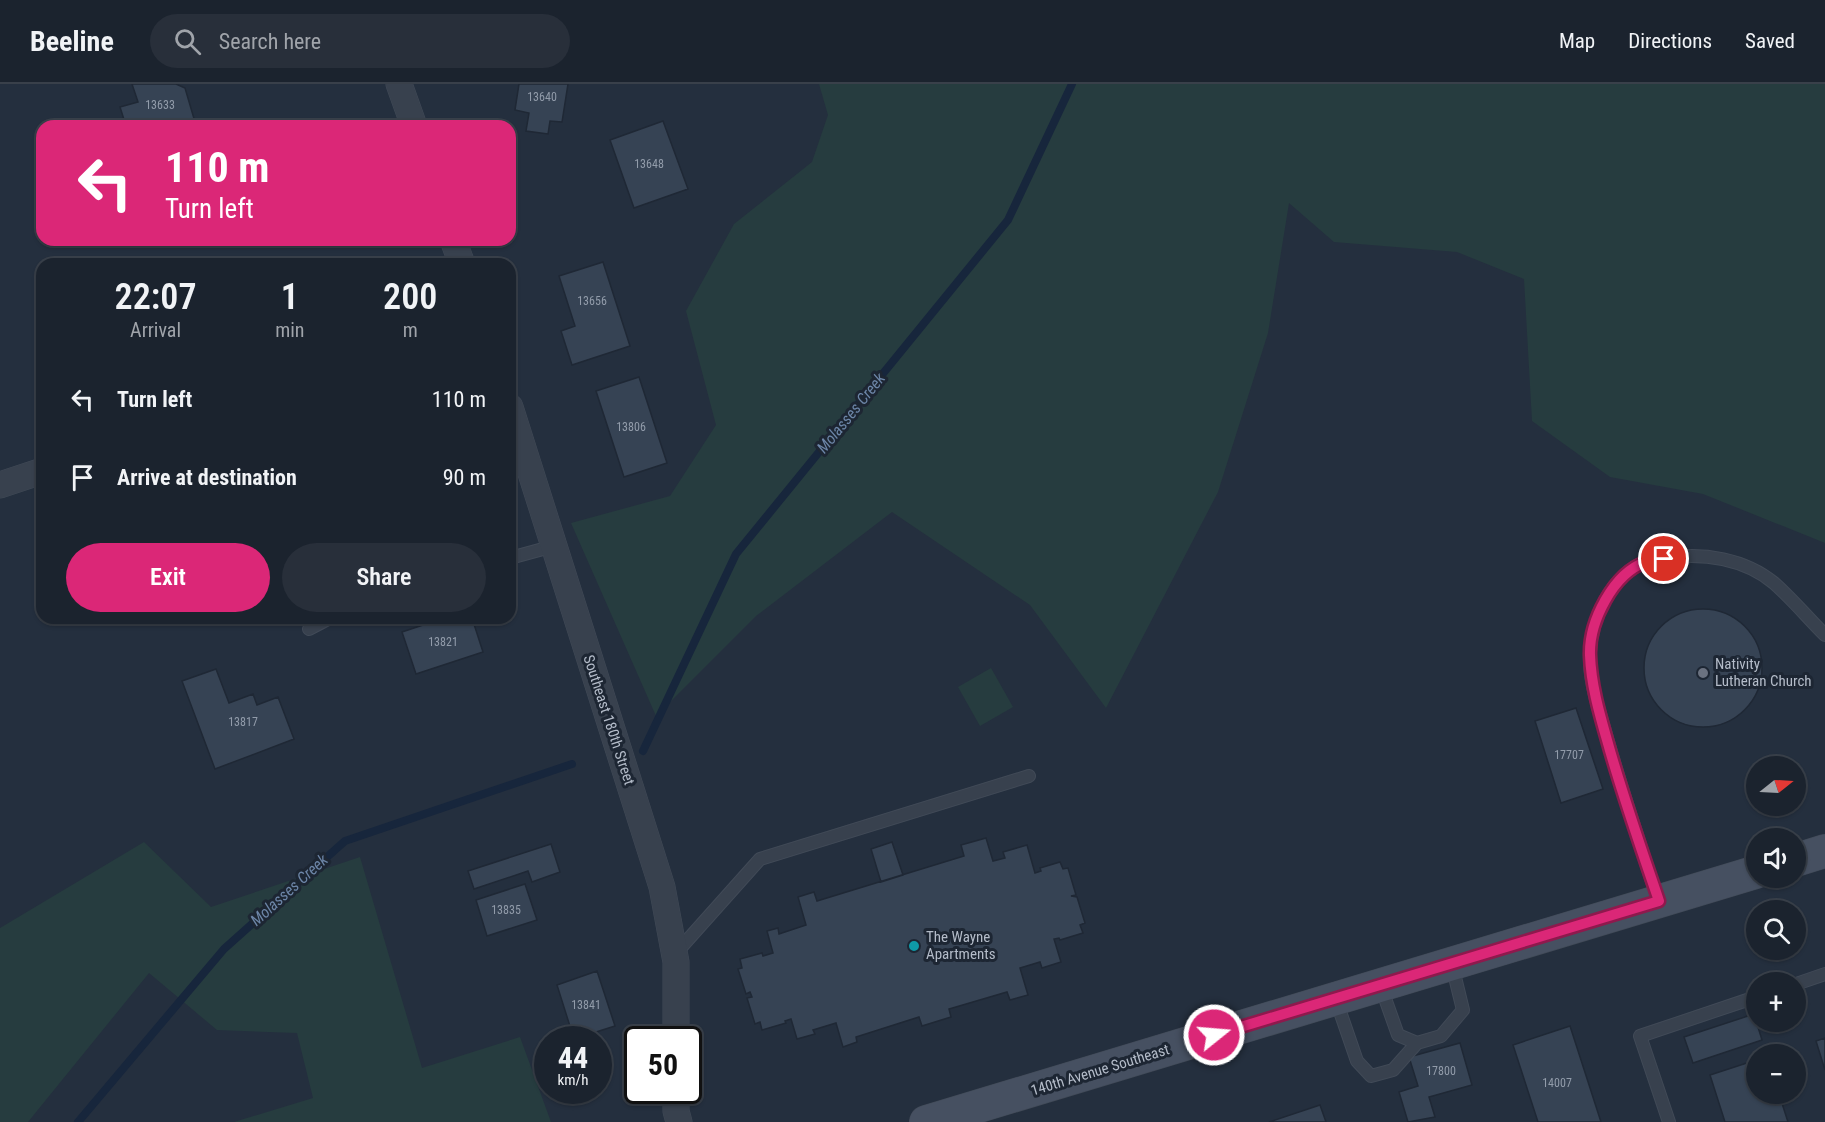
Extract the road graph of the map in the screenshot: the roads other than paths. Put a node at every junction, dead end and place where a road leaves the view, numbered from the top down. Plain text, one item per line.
1 (399, 84) edge
2 (412, 120) edge
3 (516, 426) edge
4 (36, 473) edge
5 (0, 485) edge
6 (554, 546) junction
7 (516, 556) edge
8 (319, 624) edge
9 (309, 629) dead end
10 (1825, 635) edge
11 (1029, 777) dead end
12 (1825, 851) edge
13 (1806, 857) edge
14 (1746, 875) edge
15 (1659, 901) junction
16 (674, 954) junction
17 (1452, 964) junction
18 (1825, 974) edge
19 (1806, 981) edge
20 (1380, 985) junction
21 (1335, 999) junction
22 (1746, 1000) edge
23 (676, 1026) edge
24 (1417, 1043) junction
25 (675, 1104) edge
26 (678, 1122) edge
27 (926, 1122) edge
28 (1669, 1122) edge

1 - 2 street
3 - 6 street, Southeast 180th Street
4 - 5 street
6 - 7 lane
6 - 16 street, Southeast 180th Street
8 - 9 lane
10 - 15 lane
11 - 16 lane
12 - 13 main road
14 - 15 main road, 140th Avenue Southeast
15 - 17 main road, 140th Avenue Southeast
16 - 23 street, Southeast 180th Street
17 - 20 main road, 140th Avenue Southeast
17 - 24 lane
18 - 19 lane
20 - 21 main road, 140th Avenue Southeast
20 - 24 lane
21 - 24 lane
21 - 27 main road, 140th Avenue Southeast
22 - 28 lane
25 - 26 street

